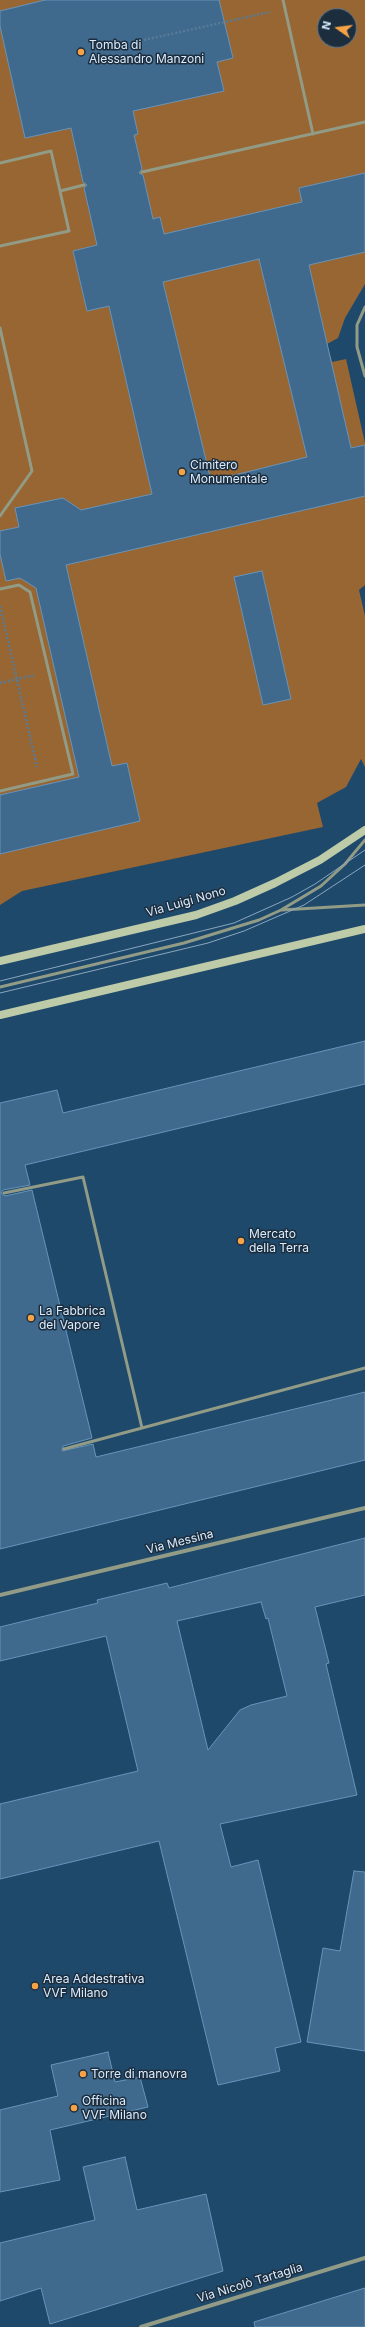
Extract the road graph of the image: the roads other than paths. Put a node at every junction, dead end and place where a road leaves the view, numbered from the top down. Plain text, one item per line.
1 (283, 0) edge
2 (365, 122) edge
3 (313, 134) junction
4 (0, 163) edge
5 (142, 172) dead end
6 (84, 185) dead end
7 (60, 190) junction
8 (0, 246) edge
9 (365, 307) edge
10 (0, 328) edge
11 (365, 376) edge
12 (0, 516) edge
13 (0, 589) edge
14 (0, 791) edge
15 (365, 830) edge
16 (365, 840) edge
17 (365, 905) edge
18 (280, 910) junction
19 (365, 929) edge
20 (0, 961) edge
21 (0, 987) edge
22 (0, 1015) edge
23 (4, 1193) dead end
24 (365, 1368) edge
25 (142, 1428) junction
26 (64, 1449) dead end
27 (365, 1508) edge
28 (0, 1595) edge
29 (365, 2258) edge
30 (141, 2327) edge

1 - 3 lane
2 - 3 lane
3 - 5 lane
4 - 7 lane
6 - 7 lane
7 - 8 lane
9 - 11 lane
10 - 12 lane
13 - 14 lane
15 - 20 main road, Via Luigi Nono
16 - 18 lane
17 - 18 lane
18 - 21 lane
19 - 22 main road
23 - 25 lane
24 - 25 lane
25 - 26 lane
27 - 28 street, Via Messina
29 - 30 street, Via Nicolò Tartaglia

